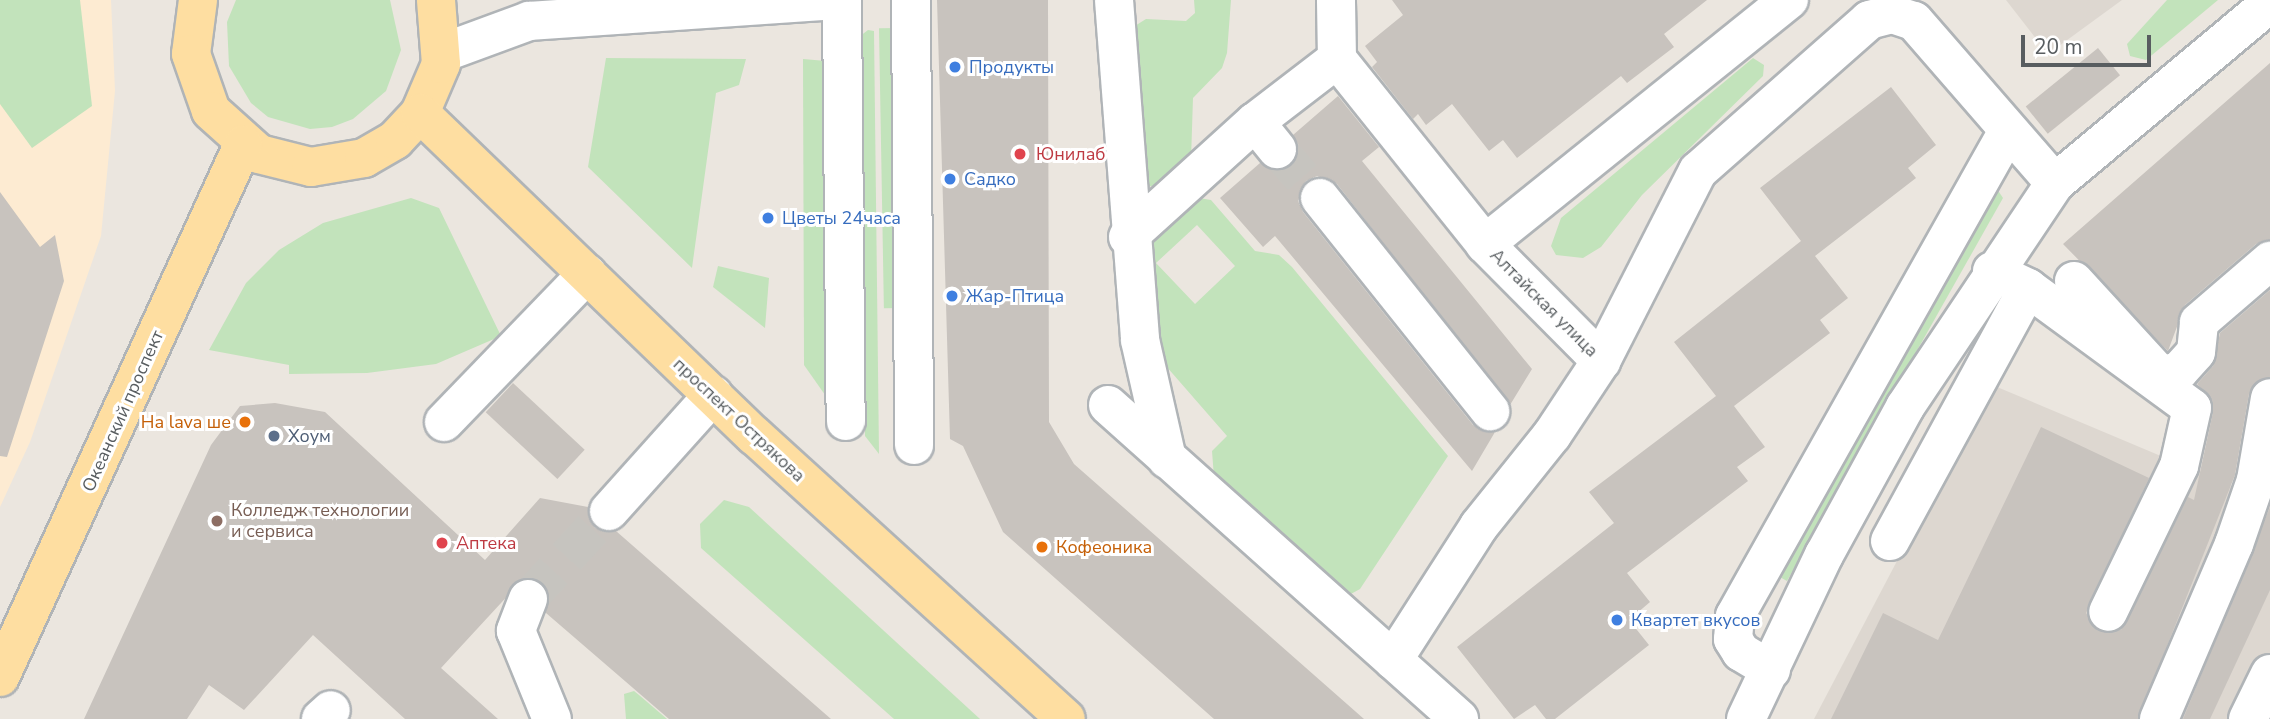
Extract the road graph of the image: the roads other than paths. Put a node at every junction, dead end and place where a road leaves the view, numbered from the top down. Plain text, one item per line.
1 (198, 0) edge
2 (436, 0) edge
3 (836, 0) edge
4 (842, 0) edge
5 (911, 0) edge
6 (1114, 0) edge
7 (1336, 0) edge
8 (1789, 0) edge
9 (2270, 3) edge
10 (442, 53) junction
11 (1337, 59) junction
12 (420, 113) junction
13 (2008, 131) junction
14 (243, 145) junction
15 (2055, 183) junction
16 (1320, 198) tunnel mouth
17 (1128, 237) junction
18 (1485, 244) junction
19 (2270, 261) edge
20 (1992, 271) junction
21 (587, 274) junction
22 (2074, 281) dead end
23 (2028, 288) junction
24 (1601, 361) junction
25 (713, 396) junction
26 (2270, 398) edge
27 (1108, 405) dead end
28 (1490, 411) dead end
29 (846, 421) dead end
30 (444, 422) dead end
31 (914, 445) dead end
32 (1167, 459) junction
33 (609, 511) tunnel mouth
34 (1890, 541) dead end
35 (528, 599) tunnel mouth
36 (2108, 612) dead end
37 (1393, 660) junction
38 (1771, 670) junction
39 (2270, 674) edge
40 (0, 677) edge
41 (552, 719) edge
42 (1066, 719) edge
43 (1459, 719) edge
44 (1746, 719) edge
45 (2159, 719) edge
46 (2248, 719) edge

1 - 14 main road
2 - 10 main road
3 - 10 street
4 - 29 street
5 - 31 street
6 - 17 street
7 - 11 street
8 - 18 street
9 - 15 street
10 - 12 main road
11 - 17 street
11 - 18 street, Алтайская улица
12 - 14 main road
12 - 21 main road, проспект Острякова
13 - 15 street
13 - 24 street
13 - 38 street
14 - 40 main road, Океанский проспект
15 - 20 street
16 - 28 street
17 - 32 street
18 - 24 street, Алтайская улица
19 - 22 street
20 - 23 street
20 - 38 street
21 - 25 main road, проспект Острякова
21 - 30 street
23 - 34 street
23 - 36 street
24 - 37 street, Алтайская улица
25 - 33 street
25 - 42 main road, проспект Острякова
26 - 45 street
27 - 32 street
32 - 37 street
35 - 41 street
37 - 43 street
38 - 44 street
39 - 46 street

